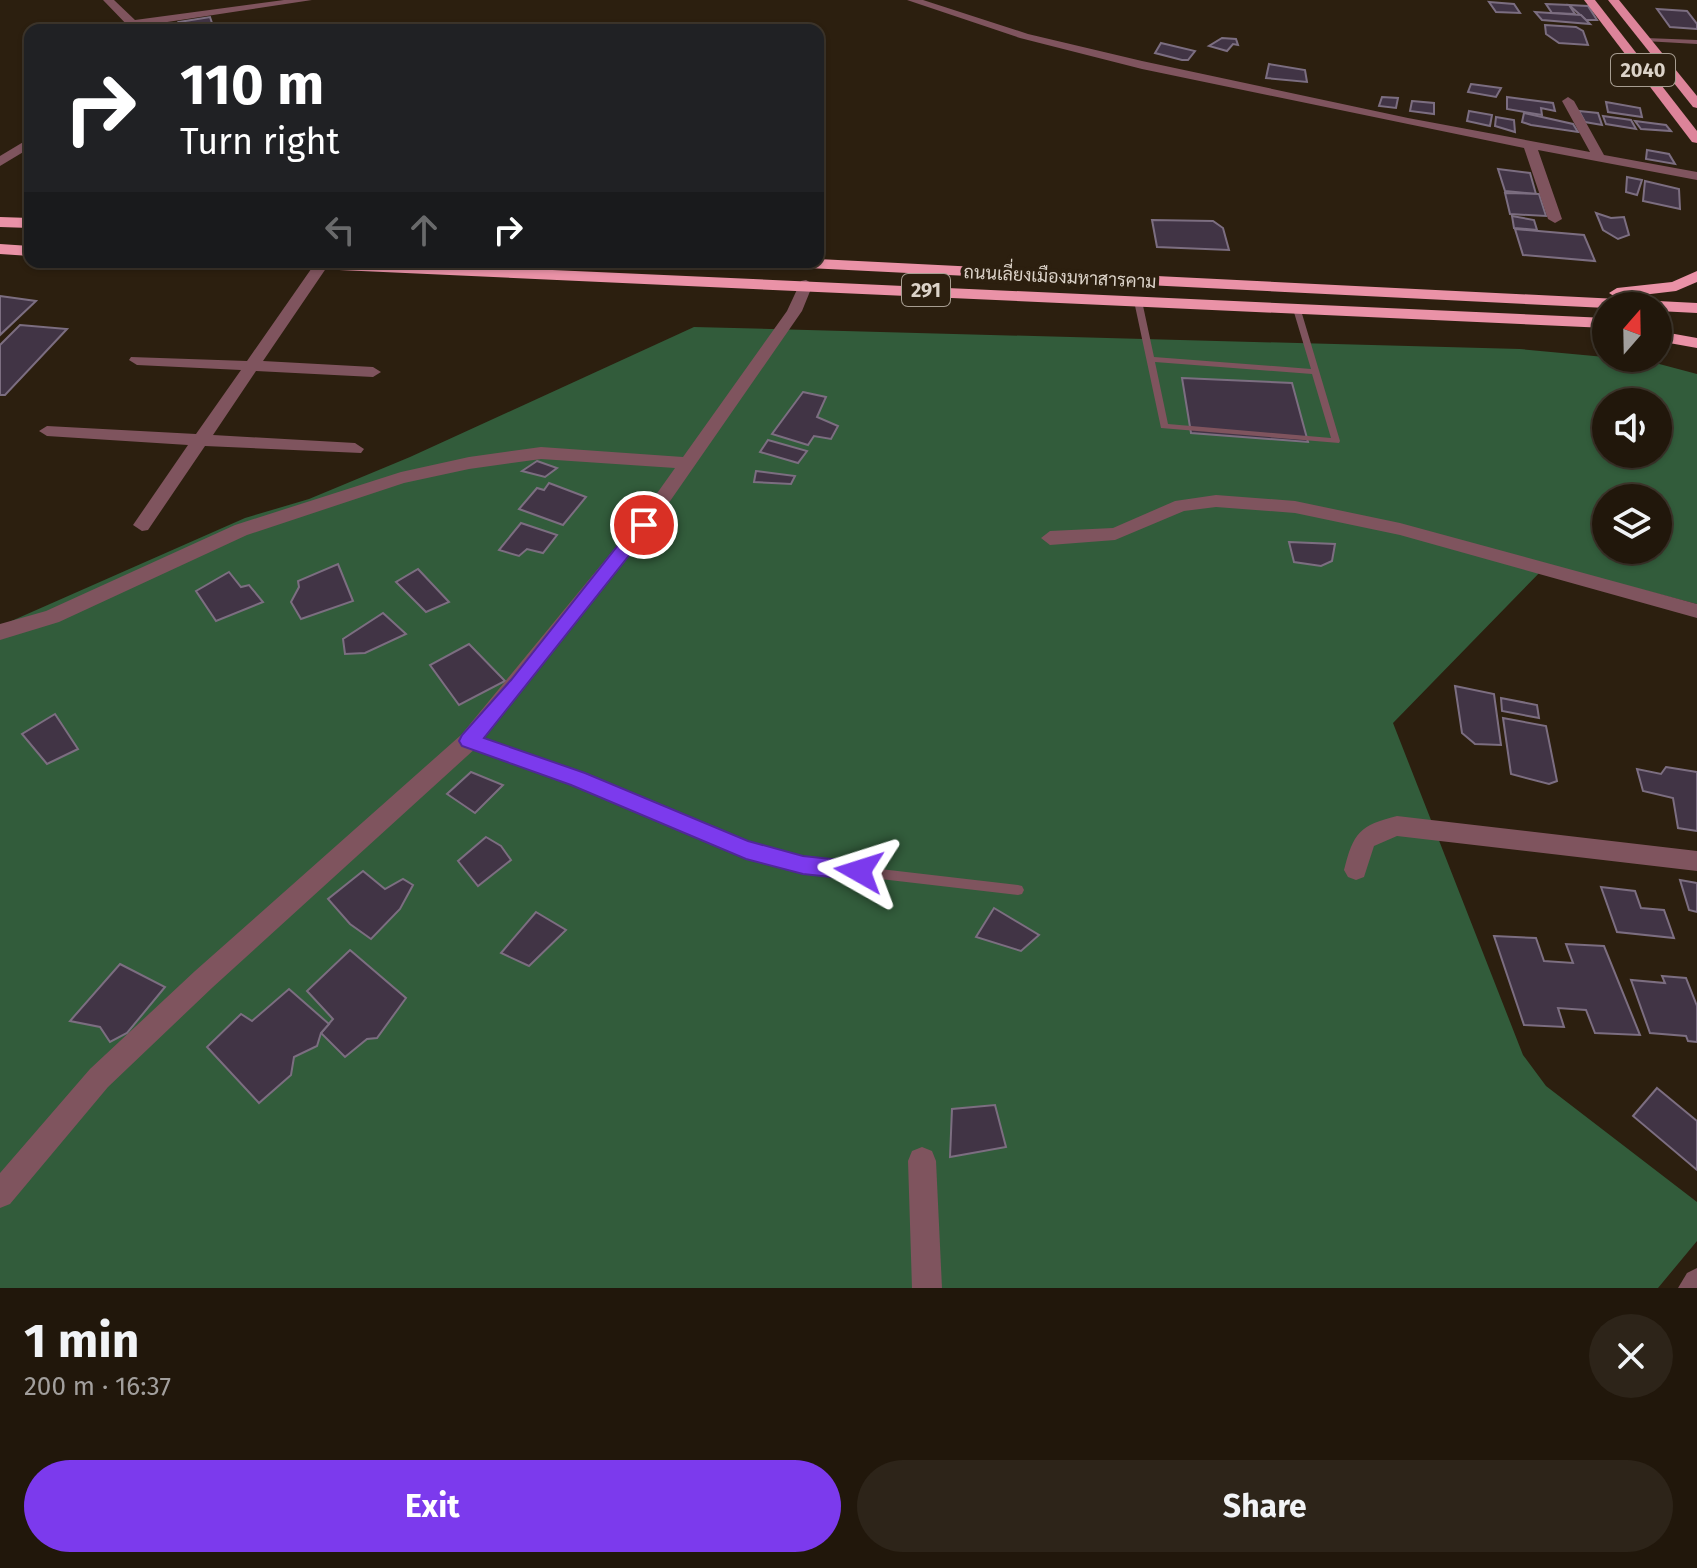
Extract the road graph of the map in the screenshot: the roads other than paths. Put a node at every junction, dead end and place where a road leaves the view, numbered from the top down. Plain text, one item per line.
1 (108, 0) edge
2 (307, 0) edge
3 (912, 0) edge
4 (1591, 3) edge
5 (1616, 4) edge
6 (133, 24) edge
7 (155, 24) edge
8 (1646, 40) junction
9 (1697, 42) edge
10 (1568, 101) dead end
11 (1697, 104) edge
12 (1697, 139) edge
13 (1530, 144) junction
14 (24, 146) edge
15 (1599, 157) junction
16 (0, 162) edge
17 (1697, 176) edge
18 (1555, 219) dead end
19 (0, 222) edge
20 (24, 223) edge
21 (0, 249) edge
22 (24, 251) edge
23 (824, 264) edge
24 (319, 268) edge
25 (419, 268) edge
26 (1697, 276) edge
27 (806, 284) junction
28 (1561, 300) junction
29 (1138, 301) junction
30 (1697, 308) edge
31 (1297, 309) junction
32 (1592, 323) edge
33 (1672, 327) edge
34 (1697, 328) edge
35 (1672, 339) edge
36 (1697, 343) edge
37 (1150, 359) junction
38 (137, 360) dead end
39 (251, 367) junction
40 (373, 372) dead end
41 (1316, 372) junction
42 (47, 431) dead end
43 (201, 439) junction
44 (355, 449) dead end
45 (687, 463) junction
46 (142, 525) dead end
47 (1050, 538) dead end
48 (1697, 611) edge
49 (0, 632) edge
50 (469, 741) junction
51 (1697, 861) edge
52 (1356, 870) dead end
53 (1018, 890) dead end
54 (922, 1161) dead end
55 (0, 1194) edge
56 (1697, 1283) edge
57 (927, 1288) edge
58 (1693, 1288) edge

1 - 6 street
2 - 7 street
3 - 13 street
4 - 5 main road
4 - 12 main road, 2040
5 - 8 main road, 2040
8 - 9 lane
8 - 11 main road, 2040
10 - 15 street
13 - 15 street
13 - 18 street
14 - 16 street
15 - 17 street
19 - 20 highway
21 - 22 highway
23 - 28 highway, ถนนเลี่ยงเมืองมหาสารคาม / 291
24 - 39 street
25 - 27 highway, ถนนเลี่ยงเมืองมหาสารคาม / 291
26 - 28 highway
27 - 29 highway, ถนนเลี่ยงเมืองมหาสารคาม / 291
27 - 45 street
28 - 30 highway, ถนนเลี่ยงเมืองมหาสารคาม / 291
29 - 31 highway, ถนนเลี่ยงเมืองมหาสารคาม / 291
29 - 37 lane
31 - 32 highway, ถนนเลี่ยงเมืองมหาสารคาม / 291
31 - 41 lane
33 - 34 highway
35 - 36 highway
37 - 41 lane
37 - 41 lane
38 - 39 street
39 - 40 street
39 - 43 street
42 - 43 street
43 - 44 street
43 - 46 street
45 - 49 street
45 - 50 street
47 - 48 street
50 - 53 lane
50 - 55 street
51 - 52 street
54 - 57 street
56 - 58 street

